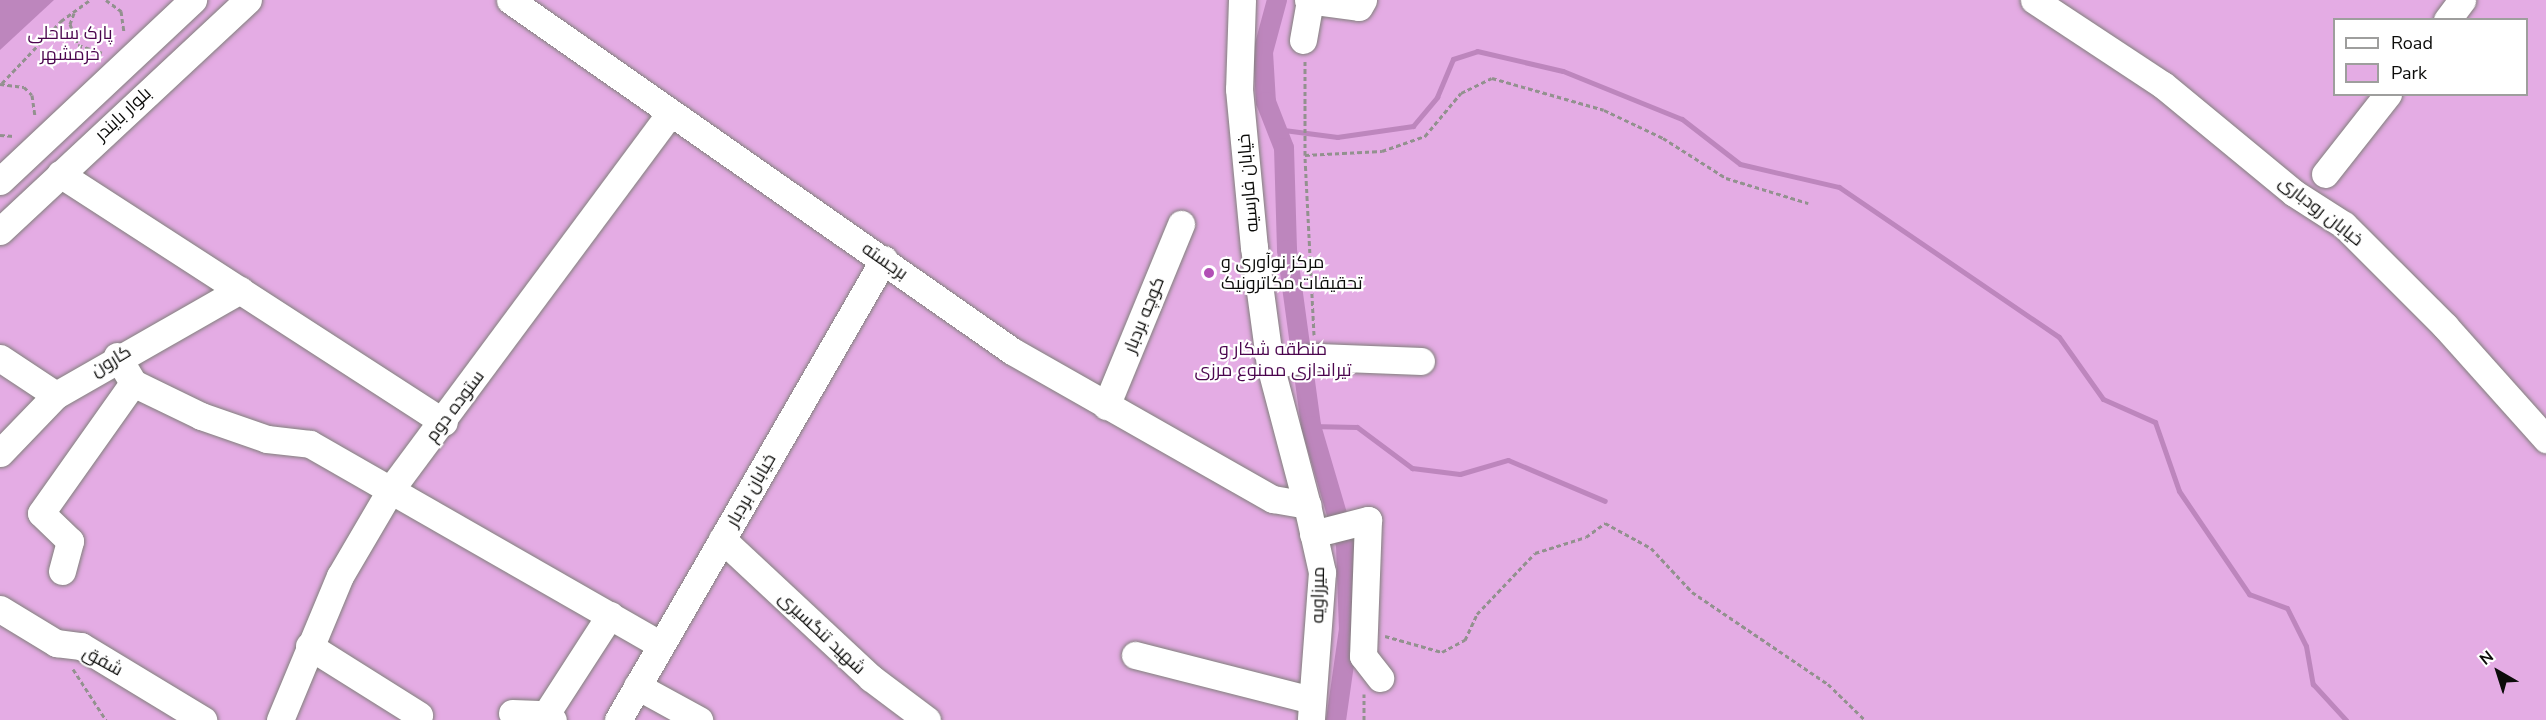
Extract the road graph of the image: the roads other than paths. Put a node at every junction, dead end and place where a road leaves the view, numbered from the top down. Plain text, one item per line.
1 (193, 0) edge
2 (248, 0) edge
3 (510, 0) edge
4 (1242, 0) edge
5 (1363, 0) edge
6 (2034, 0) edge
7 (2462, 0) edge
8 (1309, 1) edge
9 (2448, 18) edge
10 (1303, 40) road end
11 (2386, 96) edge
12 (668, 116) junction
13 (60, 174) junction
14 (2325, 174) dead end
15 (0, 181) edge
16 (1181, 225) dead end
17 (0, 231) edge
18 (884, 260) junction
19 (240, 290) junction
20 (117, 356) junction
21 (0, 358) edge
22 (1296, 360) junction
23 (1421, 361) dead end
24 (133, 383) junction
25 (56, 395) junction
26 (1106, 406) junction
27 (444, 422) junction
28 (2546, 439) edge
29 (0, 453) edge
30 (391, 489) junction
31 (1307, 505) junction
32 (1329, 530) junction
33 (722, 539) junction
34 (62, 571) dead end
35 (0, 609) edge
36 (610, 615) junction
37 (661, 645) junction
38 (309, 646) junction
39 (1135, 655) dead end
40 (1380, 678) dead end
41 (637, 686) junction
42 (1311, 710) edge
43 (512, 713) dead end
44 (420, 715) dead end
45 (550, 717) edge
46 (203, 720) edge
47 (280, 720) edge
48 (618, 720) edge
49 (699, 720) edge
50 (927, 720) edge

1 - 15 street, بلوار بایندر
2 - 13 street, بلوار بایندر
3 - 12 street, برجسته
4 - 22 street, خیابان فارسیه
5 - 8 street
6 - 28 street, خیابان رودباری
7 - 9 street
8 - 10 street
11 - 14 street
12 - 18 street, برجسته
12 - 27 street, ستوده دوم
13 - 17 street, بلوار بایندر
13 - 19 street
16 - 26 street, کوچه بردبار
18 - 26 street, برجسته
18 - 33 street, خیابان بردبار
19 - 20 street, کارون
19 - 27 street
20 - 24 street
20 - 25 street, کارون
21 - 25 street
22 - 23 street
22 - 31 street, خیابان فارسیه
24 - 30 street
24 - 34 street
25 - 29 street, کارون
26 - 31 street, برجسته
27 - 30 street, ستوده دوم
30 - 36 street
30 - 38 street, ستوده دوم
31 - 32 street, میرزاویه
32 - 40 street
32 - 42 street, میرزاویه
33 - 37 street, خیابان بردبار
33 - 50 street, شهید تنگسیری
35 - 46 street, شفق
36 - 37 street
36 - 45 street
37 - 41 street, خیابان بردبار
38 - 44 street
38 - 47 street, ستوده دوم
39 - 42 street
41 - 48 street, خیابان بردبار
41 - 49 street
43 - 45 street

